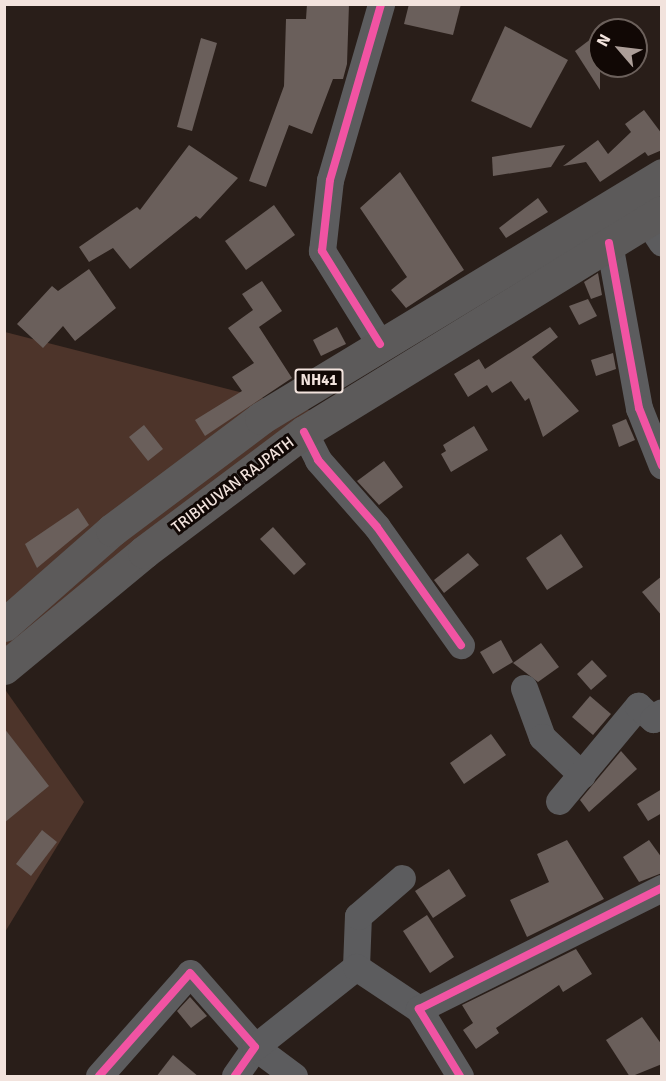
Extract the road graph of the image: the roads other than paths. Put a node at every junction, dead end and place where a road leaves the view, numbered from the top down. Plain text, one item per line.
1 (381, 4) edge
2 (662, 175) edge
3 (650, 218) edge
4 (609, 243) junction
5 (380, 344) junction
6 (304, 432) junction
7 (662, 466) edge
8 (4, 625) edge
9 (461, 645) dead end
10 (4, 668) edge
11 (524, 688) dead end
12 (662, 712) edge
13 (582, 775) junction
14 (559, 801) dead end
15 (402, 878) dead end
16 (662, 888) edge
17 (356, 968) junction
18 (419, 1009) junction
19 (255, 1047) junction
20 (99, 1077) edge
21 (235, 1077) edge
22 (294, 1077) edge
23 (460, 1077) edge

1 - 5 street
2 - 3 highway, TRIBHUVAN RAJPATH / NH41
3 - 4 highway, TRIBHUVAN RAJPATH / NH41
3 - 5 highway, TRIBHUVAN RAJPATH / NH41
4 - 6 highway, TRIBHUVAN RAJPATH / NH41
4 - 7 street
5 - 8 highway, TRIBHUVAN RAJPATH / NH41
6 - 9 street
6 - 10 highway, TRIBHUVAN RAJPATH / NH41
11 - 13 street
12 - 13 street
13 - 14 street
15 - 17 street
16 - 18 street
17 - 18 street
17 - 19 street
18 - 23 street
19 - 20 street
19 - 21 street
19 - 22 street

